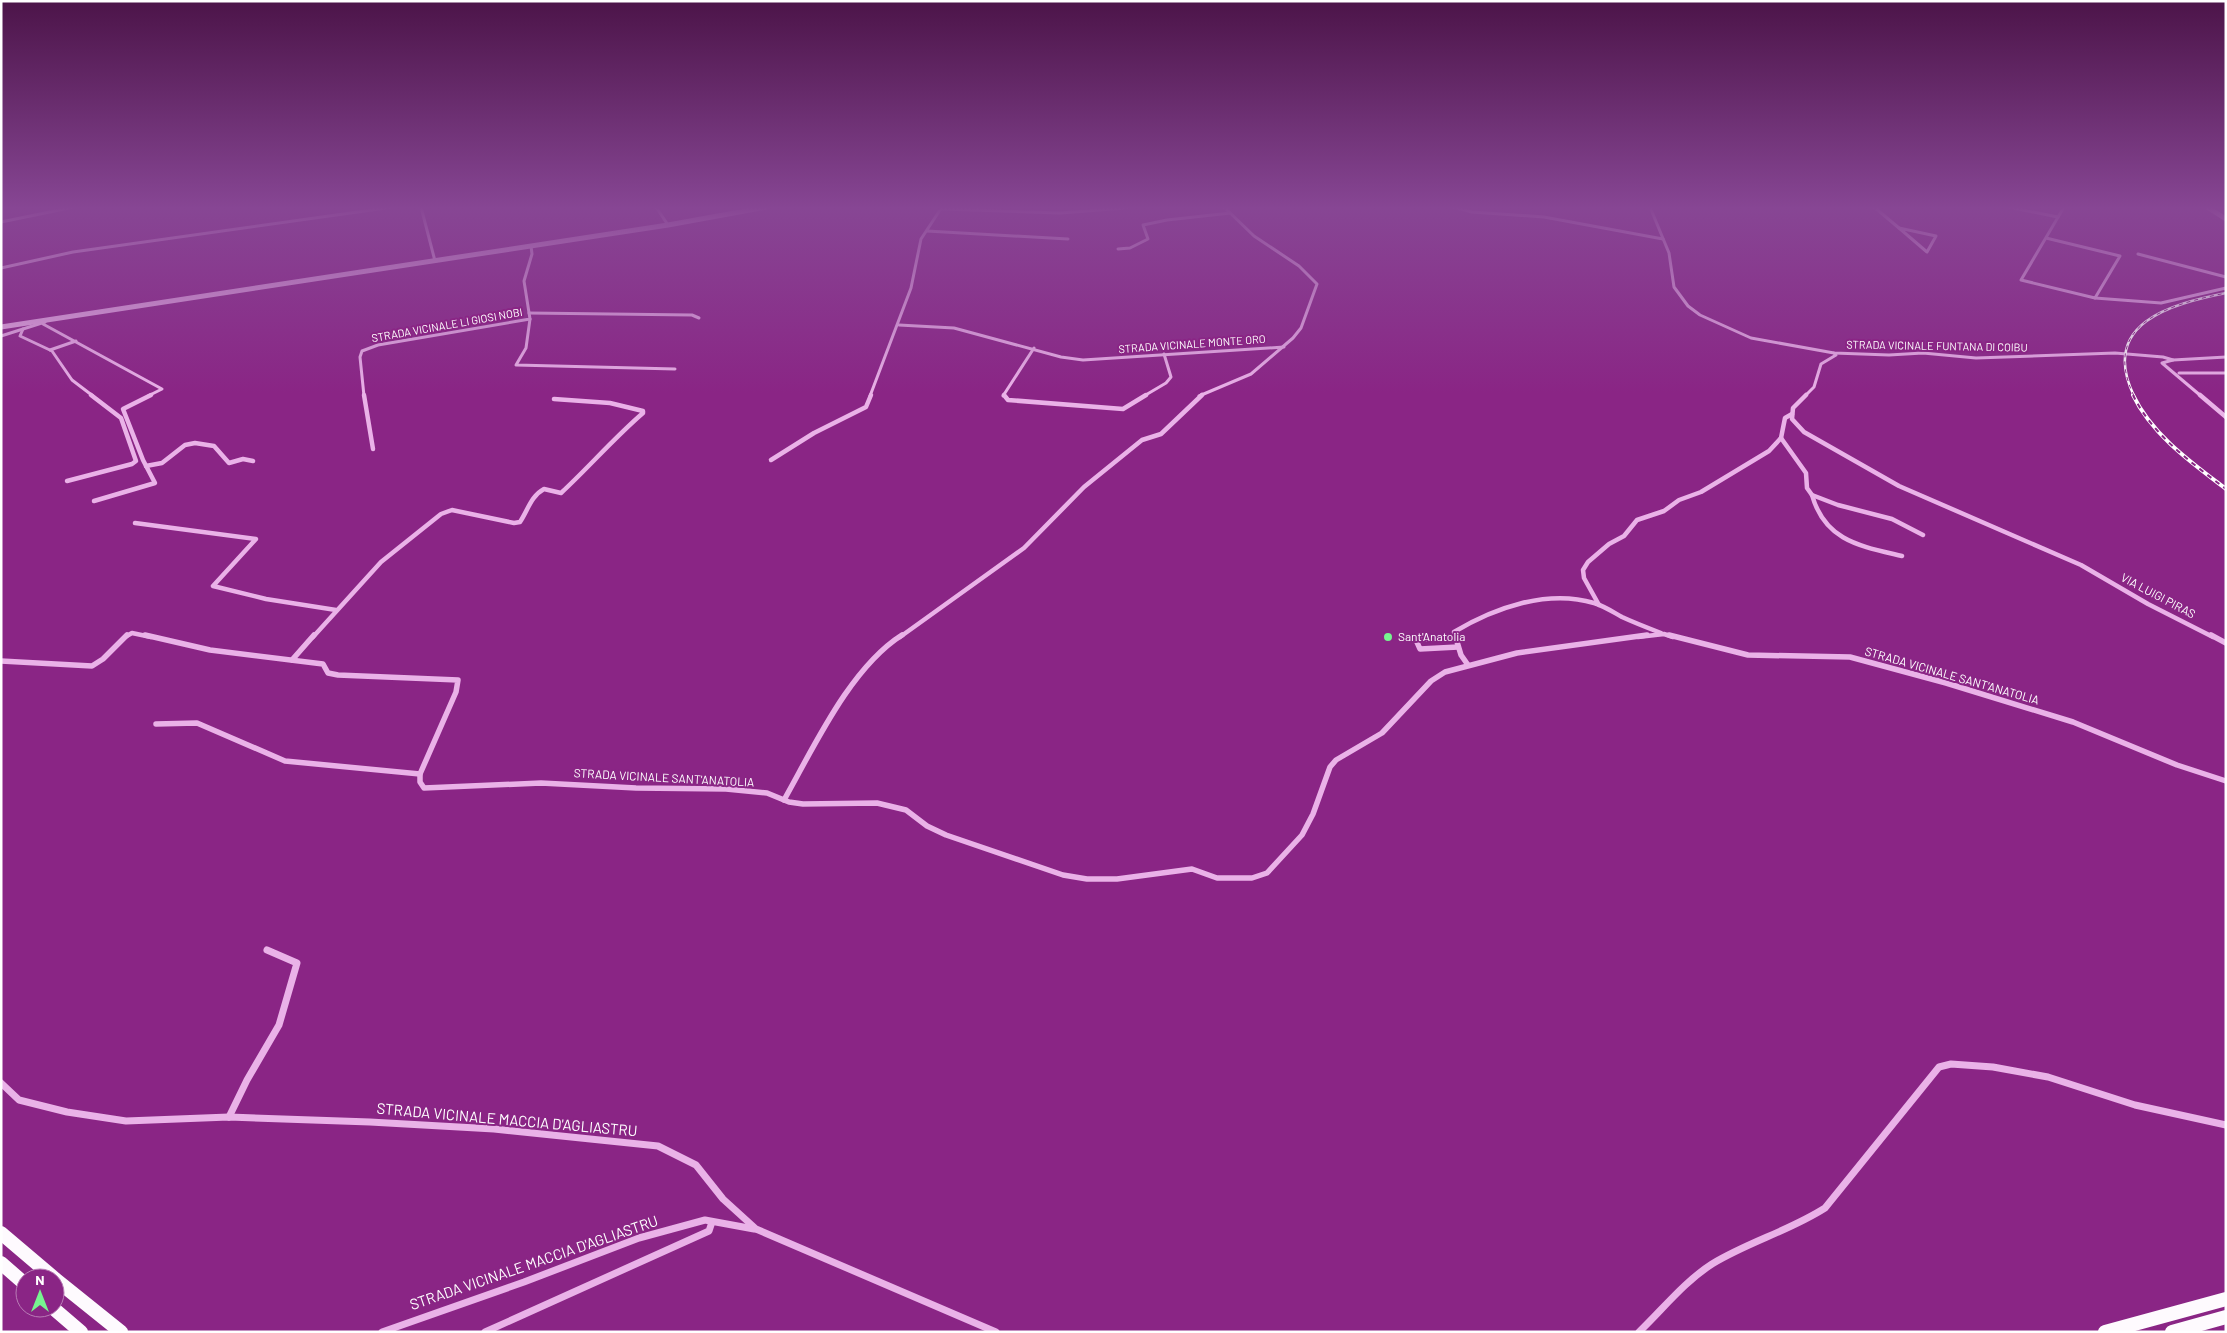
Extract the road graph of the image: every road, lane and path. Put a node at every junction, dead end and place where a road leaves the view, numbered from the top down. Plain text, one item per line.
1 (381, 269) edge
2 (527, 269) edge
3 (915, 269) edge
4 (1302, 269) edge
5 (1671, 269) edge
6 (2027, 269) edge
7 (2112, 269) edge
8 (2196, 269) edge
9 (2226, 277) edge
10 (2226, 288) edge
11 (2095, 298) junction
12 (530, 313) junction
13 (699, 318) dead end
14 (530, 319) junction
15 (47, 320) junction
16 (43, 324) junction
17 (898, 326) junction
18 (1, 327) edge
19 (24, 329) junction
20 (1, 336) edge
21 (76, 341) junction
22 (1284, 346) junction
23 (1034, 349) junction
24 (50, 350) junction
25 (1834, 353) junction
26 (1164, 354) junction
27 (2226, 357) edge
28 (2173, 360) junction
29 (675, 369) dead end
30 (2179, 373) dead end
31 (2226, 373) edge
32 (554, 399) dead end
33 (1792, 414) junction
34 (2226, 418) edge
35 (1782, 438) junction
36 (372, 449) dead end
37 (253, 460) dead end
38 (771, 460) dead end
39 (146, 466) junction
40 (67, 481) dead end
41 (1812, 495) junction
42 (94, 501) dead end
43 (135, 523) dead end
44 (1923, 535) dead end
45 (1902, 556) dead end
46 (1600, 605) junction
47 (336, 610) junction
48 (1664, 634) junction
49 (1455, 637) junction
50 (2226, 643) edge
51 (1458, 647) junction
52 (292, 660) junction
53 (1, 661) edge
54 (1468, 665) junction
55 (156, 724) dead end
56 (420, 774) junction
57 (2226, 781) edge
58 (784, 800) junction
59 (267, 950) dead end
60 (1, 1083) edge
61 (229, 1117) junction
62 (2226, 1125) edge
63 (712, 1222) junction
64 (756, 1229) junction
65 (1, 1233) edge
66 (1, 1263) edge
67 (41, 1268) edge
68 (15, 1275) edge
69 (65, 1288) edge
70 (2226, 1299) edge
71 (2226, 1317) edge
72 (65, 1318) edge
73 (81, 1332) edge
74 (121, 1332) edge
75 (382, 1332) edge
76 (486, 1332) edge
77 (996, 1332) edge
78 (1639, 1332) edge
79 (2104, 1332) edge
80 (2172, 1332) edge

1 - 15 street
2 - 12 street, STRADA VICINALE LI GIOSI NOBI
3 - 17 street
4 - 22 street
5 - 25 street, STRADA VICINALE FUNTANA DI COIBU
6 - 11 street
7 - 11 street
8 - 9 street
10 - 11 street
12 - 13 street
12 - 14 street, STRADA VICINALE LI GIOSI NOBI
14 - 29 street
14 - 36 street, STRADA VICINALE LI GIOSI NOBI
15 - 16 street
15 - 18 street
16 - 19 street
16 - 21 street
17 - 23 street, STRADA VICINALE MONTE ORO
17 - 38 street
19 - 20 street
19 - 24 street
21 - 24 street
21 - 39 street
22 - 26 street, STRADA VICINALE MONTE ORO
22 - 58 street
23 - 26 street, STRADA VICINALE MONTE ORO
23 - 26 street
24 - 40 street
25 - 28 street, STRADA VICINALE FUNTANA DI COIBU
25 - 33 street
27 - 28 street, STRADA VICINALE FUNTANA DI COIBU
28 - 34 street
30 - 31 street
32 - 47 street
33 - 35 street
33 - 50 street, VIA LUIGI PIRAS
35 - 41 street
35 - 46 street
37 - 39 street
39 - 42 street
41 - 44 street
41 - 45 street
43 - 47 street
46 - 48 street, STRADA VICINALE SANT'ANATOLIA
46 - 49 street, STRADA VICINALE SANT'ANATOLIA
47 - 52 street
48 - 54 street, STRADA VICINALE SANT'ANATOLIA
48 - 57 street, STRADA VICINALE SANT'ANATOLIA
49 - 51 street
49 - 51 street
51 - 54 street
52 - 53 street
52 - 56 street
54 - 58 street, STRADA VICINALE SANT'ANATOLIA
55 - 56 street
56 - 58 street, STRADA VICINALE SANT'ANATOLIA
59 - 61 street
60 - 61 street, STRADA VICINALE MACCIA D'AGLIASTRU
61 - 64 street, STRADA VICINALE MACCIA D'AGLIASTRU
62 - 78 street
63 - 64 street, STRADA VICINALE MACCIA D'AGLIASTRU
63 - 75 street, STRADA VICINALE MACCIA D'AGLIASTRU
63 - 76 street
64 - 77 street, STRADA VICINALE MACCIA D'AGLIASTRU
65 - 67 highway
66 - 68 highway
69 - 74 highway
70 - 79 highway
71 - 80 highway
72 - 73 highway

